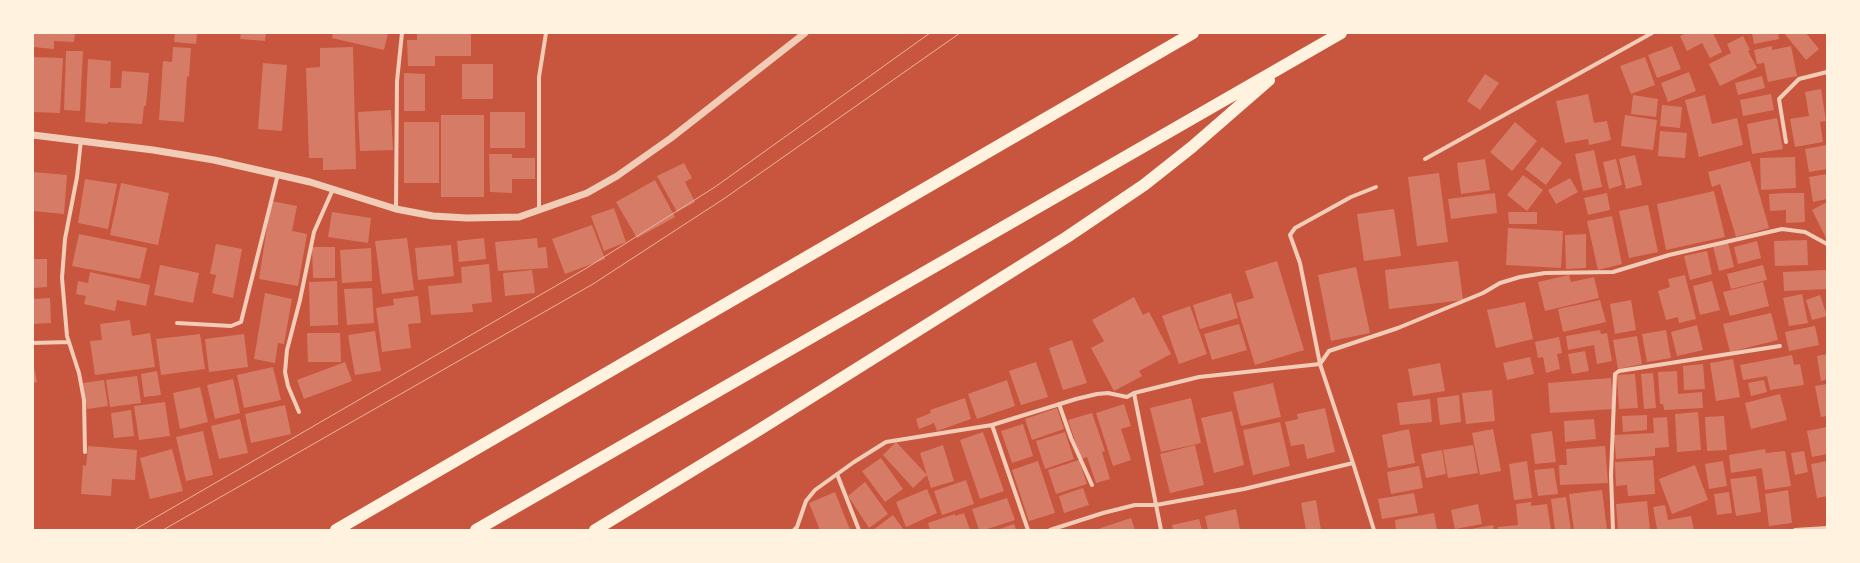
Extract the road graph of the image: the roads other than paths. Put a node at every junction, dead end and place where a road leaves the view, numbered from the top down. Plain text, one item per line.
1 (402, 33) edge
2 (546, 33) edge
3 (805, 33) edge
4 (1193, 33) edge
5 (1341, 33) edge
6 (1652, 33) edge
7 (1289, 62) junction
8 (1827, 72) edge
9 (33, 135) edge
10 (81, 140) junction
11 (1786, 142) dead end
12 (1425, 159) dead end
13 (278, 174) junction
14 (1376, 187) dead end
15 (333, 189) junction
16 (396, 209) junction
17 (539, 211) junction
18 (1827, 244) edge
19 (177, 323) dead end
20 (69, 342) junction
21 (33, 344) edge
22 (1780, 346) dead end
23 (1320, 364) junction
24 (1134, 392) junction
25 (1059, 404) junction
26 (299, 412) dead end
27 (992, 425) junction
28 (85, 452) dead end
29 (1353, 463) junction
30 (837, 474) junction
31 (1092, 484) dead end
32 (1156, 505) junction
33 (1827, 528) edge
34 (1808, 529) edge
35 (336, 530) edge
36 (476, 530) edge
37 (595, 530) edge
38 (794, 530) edge
39 (859, 530) edge
40 (1028, 530) edge
41 (1050, 530) edge
42 (1161, 530) edge
43 (1374, 530) edge
44 (1613, 530) edge
45 (1795, 530) edge

1 - 16 street
2 - 17 street
3 - 17 street
4 - 35 highway
5 - 7 highway
6 - 12 street
7 - 36 highway
7 - 37 highway
8 - 11 street
9 - 10 street
10 - 13 street
10 - 20 street
13 - 15 street
13 - 19 street
14 - 23 street
15 - 16 street
15 - 26 street
16 - 17 street
18 - 23 street
20 - 21 street
20 - 28 street
22 - 44 street
23 - 24 street
23 - 29 street
24 - 25 street
24 - 32 street
25 - 27 street
25 - 31 street
27 - 30 street
27 - 40 street
29 - 32 street
29 - 43 street
30 - 38 street
30 - 39 street
32 - 41 street
32 - 42 street
33 - 34 street
34 - 45 street

